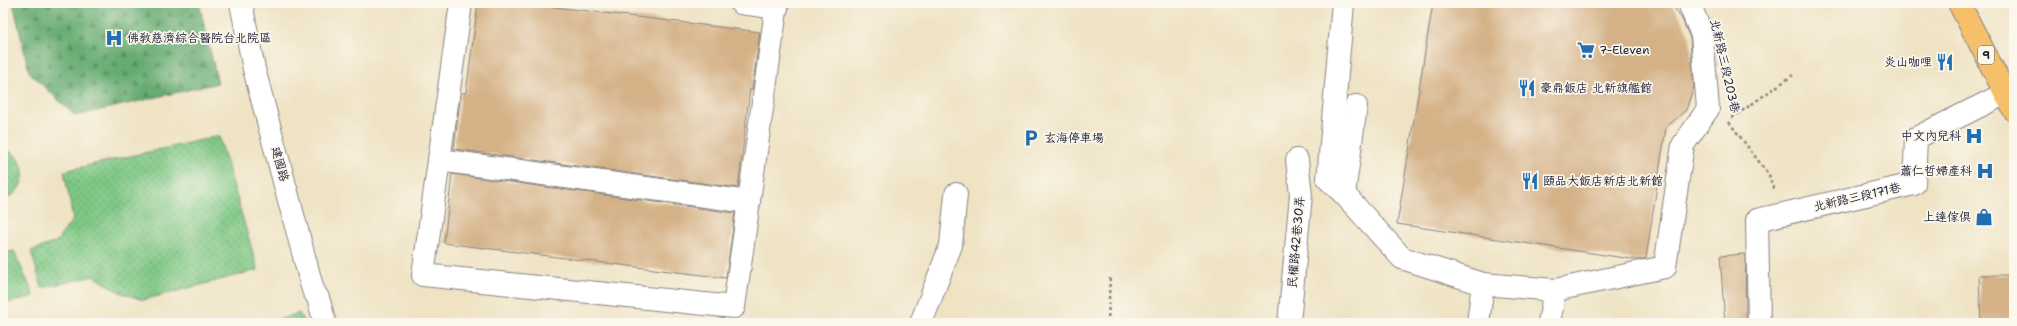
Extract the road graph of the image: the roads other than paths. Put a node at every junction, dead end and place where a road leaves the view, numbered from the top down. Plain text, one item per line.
1 (241, 3) edge
2 (461, 3) edge
3 (741, 3) edge
4 (1343, 3) edge
5 (1689, 3) edge
6 (1959, 3) edge
7 (777, 5) edge
8 (2010, 101) edge
9 (1356, 106) dead end
10 (439, 160) junction
11 (1297, 160) dead end
12 (956, 194) dead end
13 (1344, 194) junction
14 (749, 202) junction
15 (1483, 284) junction
16 (1555, 290) junction
17 (325, 323) edge
18 (921, 323) edge
19 (1290, 323) edge
20 (1478, 323) edge
21 (1549, 323) edge
22 (1759, 323) edge

1 - 17 street, 建國路
2 - 10 street
3 - 7 street
4 - 13 street
5 - 16 street
6 - 8 main road, 9
7 - 14 street
8 - 22 street, 北新路三段171巷
9 - 13 street
10 - 14 street
10 - 14 street
11 - 19 street, 民權路42巷30弄
12 - 18 street
13 - 15 street
15 - 16 street
15 - 20 street
16 - 21 street

